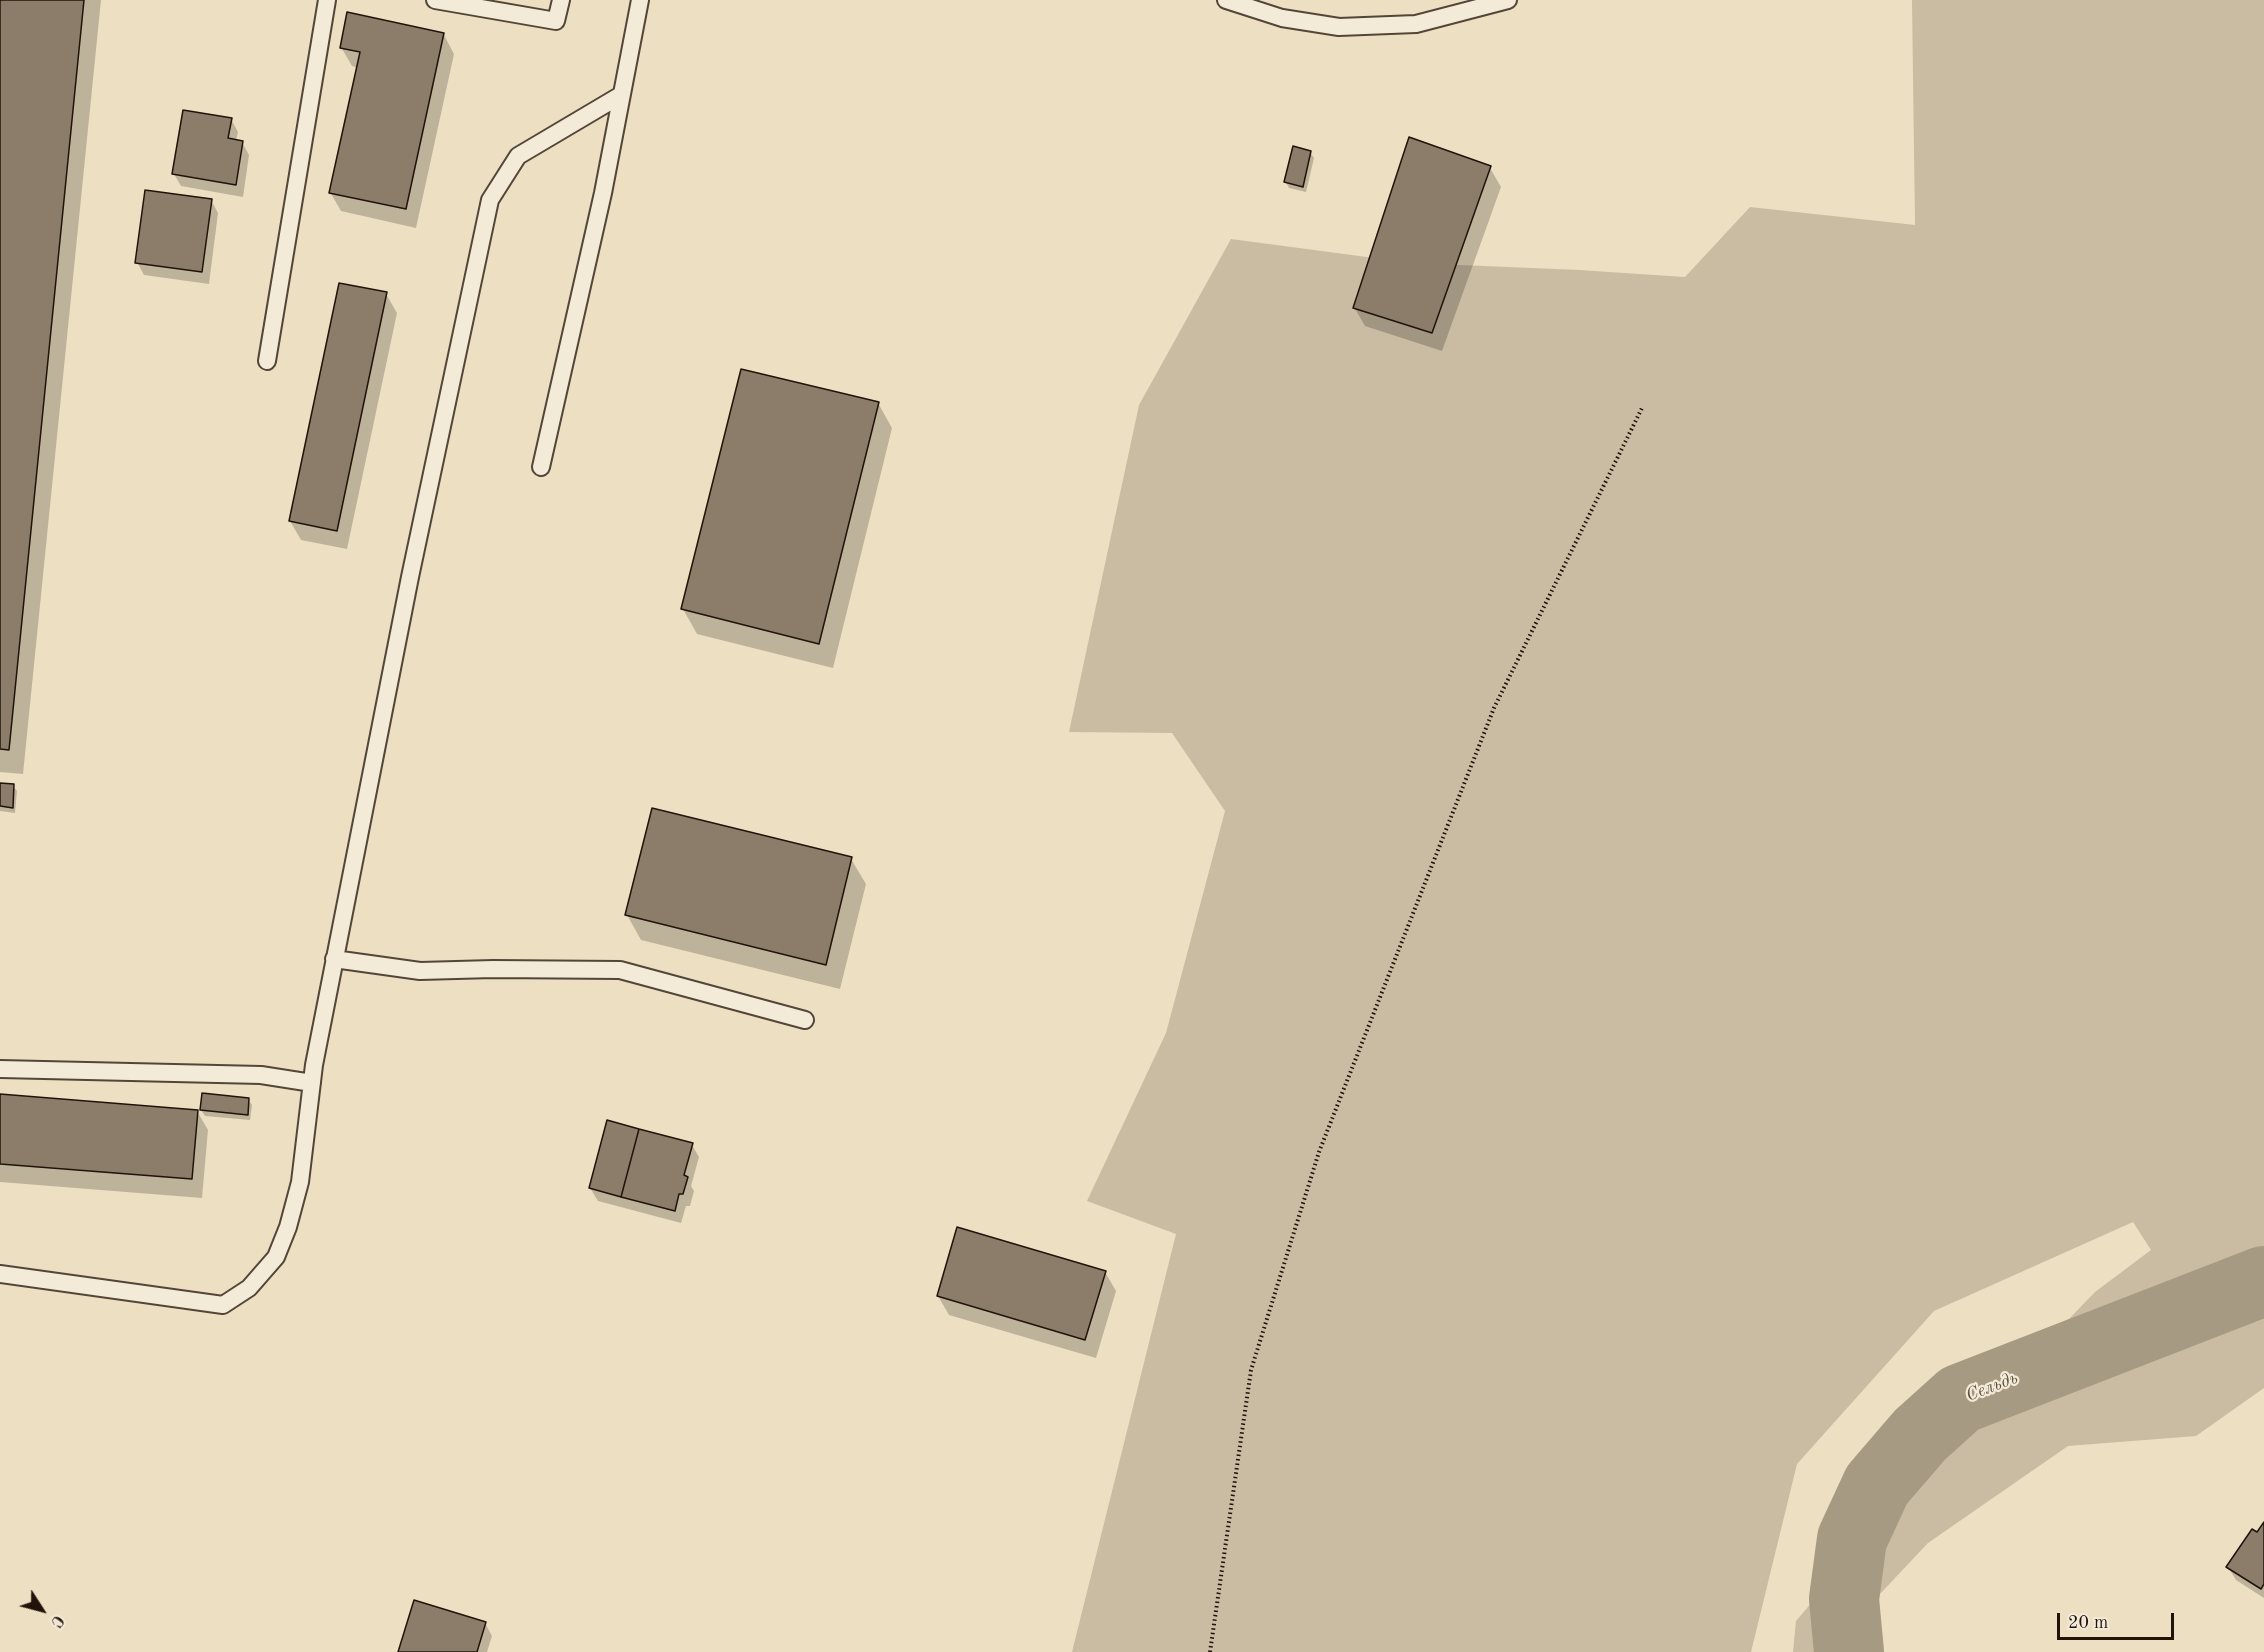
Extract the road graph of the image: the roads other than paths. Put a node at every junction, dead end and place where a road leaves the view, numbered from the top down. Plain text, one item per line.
1 (327, 0) edge
2 (435, 0) edge
3 (561, 0) edge
4 (640, 0) edge
5 (1226, 0) edge
6 (1508, 0) edge
7 (621, 95) junction
8 (267, 361) dead end
9 (541, 467) dead end
10 (334, 959) junction
11 (805, 1020) dead end
12 (0, 1069) edge
13 (312, 1083) junction
14 (0, 1274) edge

1 - 8 lane
2 - 3 lane
4 - 7 lane
5 - 6 lane
7 - 9 lane
7 - 10 lane
10 - 11 lane
10 - 13 lane
12 - 13 lane
13 - 14 lane

